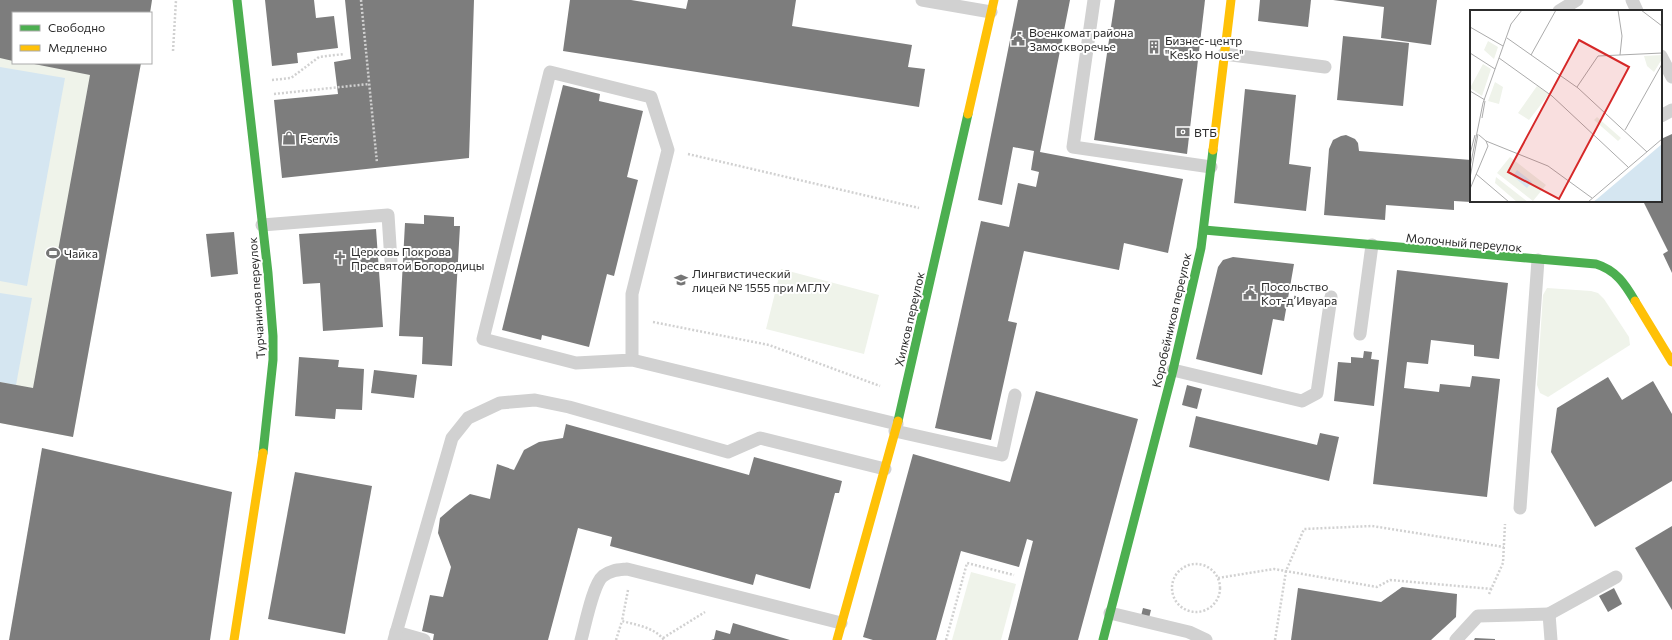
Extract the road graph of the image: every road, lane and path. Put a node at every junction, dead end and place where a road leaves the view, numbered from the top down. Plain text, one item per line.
1 (176, 0) edge
2 (237, 0) edge
3 (361, 0) edge
4 (922, 0) edge
5 (1094, 0) edge
6 (1231, 0) edge
7 (1577, 0) edge
8 (1632, 0) edge
9 (993, 6) edge
10 (1561, 10) edge
11 (1637, 10) edge
12 (173, 51) dead end
13 (344, 54) dead end
14 (1224, 54) junction
15 (1662, 58) edge
16 (1325, 67) dead end
17 (1672, 77) edge
18 (266, 81) dead end
19 (369, 84) junction
20 (277, 93) dead end
21 (1672, 110) edge
22 (1662, 115) edge
23 (668, 150) junction
24 (377, 163) dead end
25 (1211, 167) junction
26 (916, 207) dead end
27 (262, 225) junction
28 (1204, 230) junction
29 (1372, 246) junction
30 (1538, 260) junction
31 (391, 261) dead end
32 (1331, 296) dead end
33 (632, 317) junction
34 (1360, 334) dead end
35 (632, 360) junction
36 (1672, 362) edge
37 (1172, 370) junction
38 (883, 386) dead end
39 (1015, 395) dead end
40 (896, 428) junction
41 (885, 469) junction
42 (1520, 508) dead end
43 (1504, 547) dead end
44 (633, 570) junction
45 (1286, 571) junction
46 (1014, 575) dead end
47 (1616, 577) dead end
48 (1218, 578) junction
49 (1492, 589) dead end
50 (732, 594) junction
51 (1110, 613) junction
52 (1550, 614) junction
53 (622, 621) junction
54 (841, 623) junction
55 (395, 636) edge
56 (663, 639) edge
57 (234, 640) edge
58 (424, 640) edge
59 (581, 640) edge
60 (616, 640) edge
61 (838, 640) edge
62 (946, 640) edge
63 (1103, 640) edge
64 (1206, 640) edge
65 (1275, 640) edge
66 (1456, 640) edge
67 (1551, 640) edge

1 - 12 path
2 - 27 street, Турчанинов переулок
3 - 19 path
4 - 9 lane
5 - 25 lane
6 - 14 street, Коробейников переулок
7 - 10 lane
8 - 11 lane
9 - 40 street, Хилков переулок
13 - 18 path
14 - 16 lane
14 - 25 street, Коробейников переулок
15 - 17 lane
19 - 20 path
19 - 24 path
21 - 22 lane
23 - 26 path
23 - 33 lane
23 - 35 lane
25 - 28 street, Коробейников переулок
27 - 31 lane
27 - 57 street, Турчанинов переулок
28 - 29 street, Молочный переулок
28 - 37 street, Коробейников переулок
29 - 30 street, Молочный переулок
29 - 34 lane
30 - 36 street, Молочный переулок
30 - 42 lane
32 - 37 lane
33 - 35 lane
33 - 38 path
35 - 40 lane
37 - 51 street, Коробейников переулок
39 - 40 lane
40 - 41 street, Хилков переулок
41 - 54 street, Хилков переулок
41 - 55 lane
43 - 45 path
44 - 50 lane
44 - 53 path
44 - 59 lane
45 - 48 path
45 - 49 path
45 - 65 path
46 - 62 path
47 - 52 lane
48 - 48 path
50 - 54 lane
50 - 56 path
51 - 63 street, Коробейников переулок
51 - 64 lane
52 - 66 lane
52 - 67 lane
53 - 56 path
53 - 60 path
54 - 61 street, Хилков переулок
55 - 58 lane

